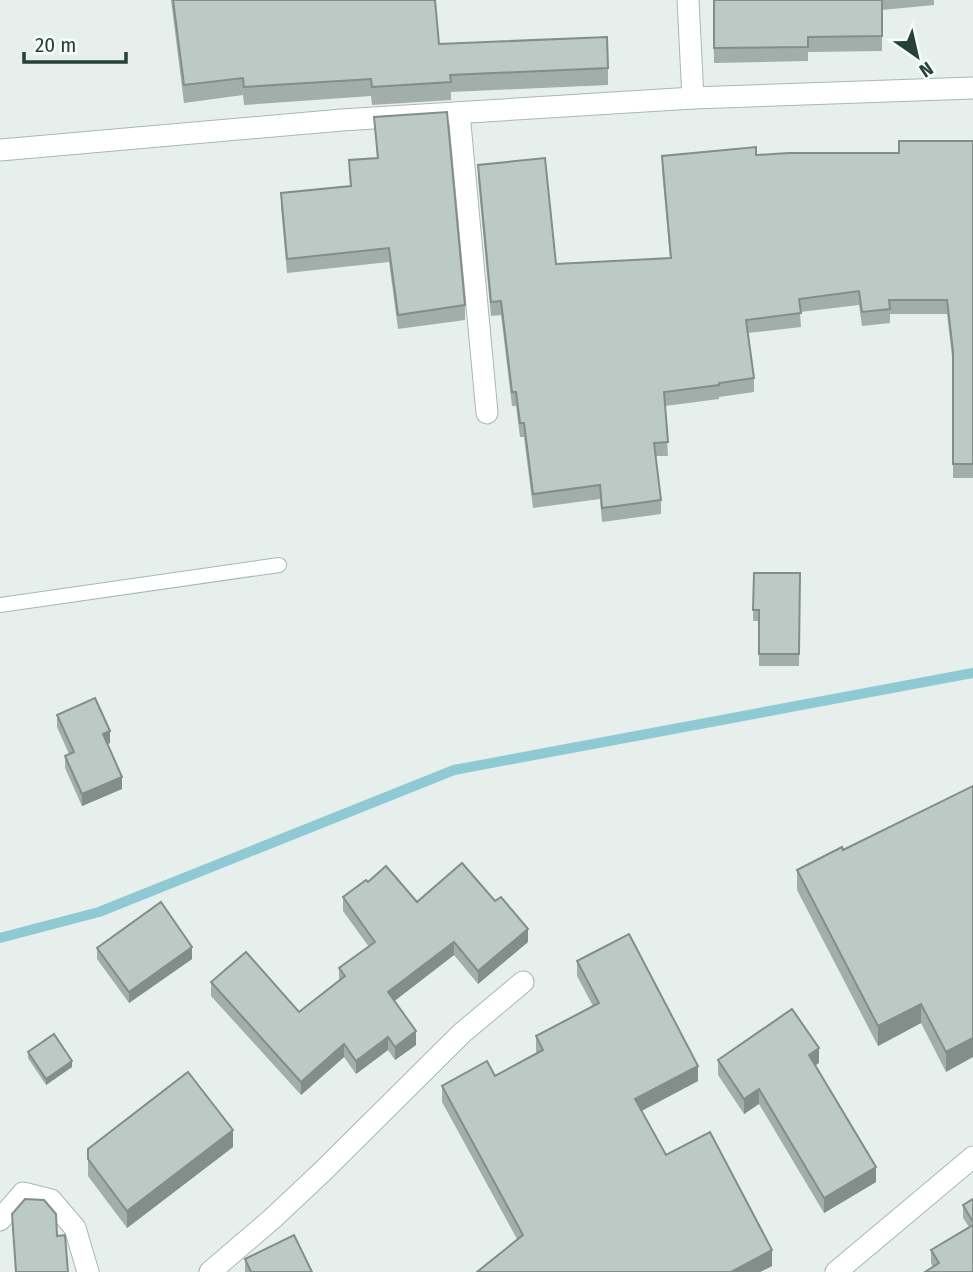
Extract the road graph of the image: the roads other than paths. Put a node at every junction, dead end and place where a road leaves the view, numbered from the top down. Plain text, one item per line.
1 (688, 0) edge
2 (973, 88) edge
3 (692, 99) junction
4 (459, 113) junction
5 (0, 150) edge
6 (487, 413) dead end
7 (279, 565) dead end
8 (0, 605) edge
9 (523, 982) dead end
10 (973, 1157) edge
11 (0, 1220) edge
12 (88, 1272) edge
13 (209, 1272) edge
14 (836, 1272) edge

1 - 3 street
2 - 3 street
3 - 4 street
4 - 5 street
4 - 6 street
7 - 8 lane
9 - 13 street
10 - 14 street
11 - 12 street

